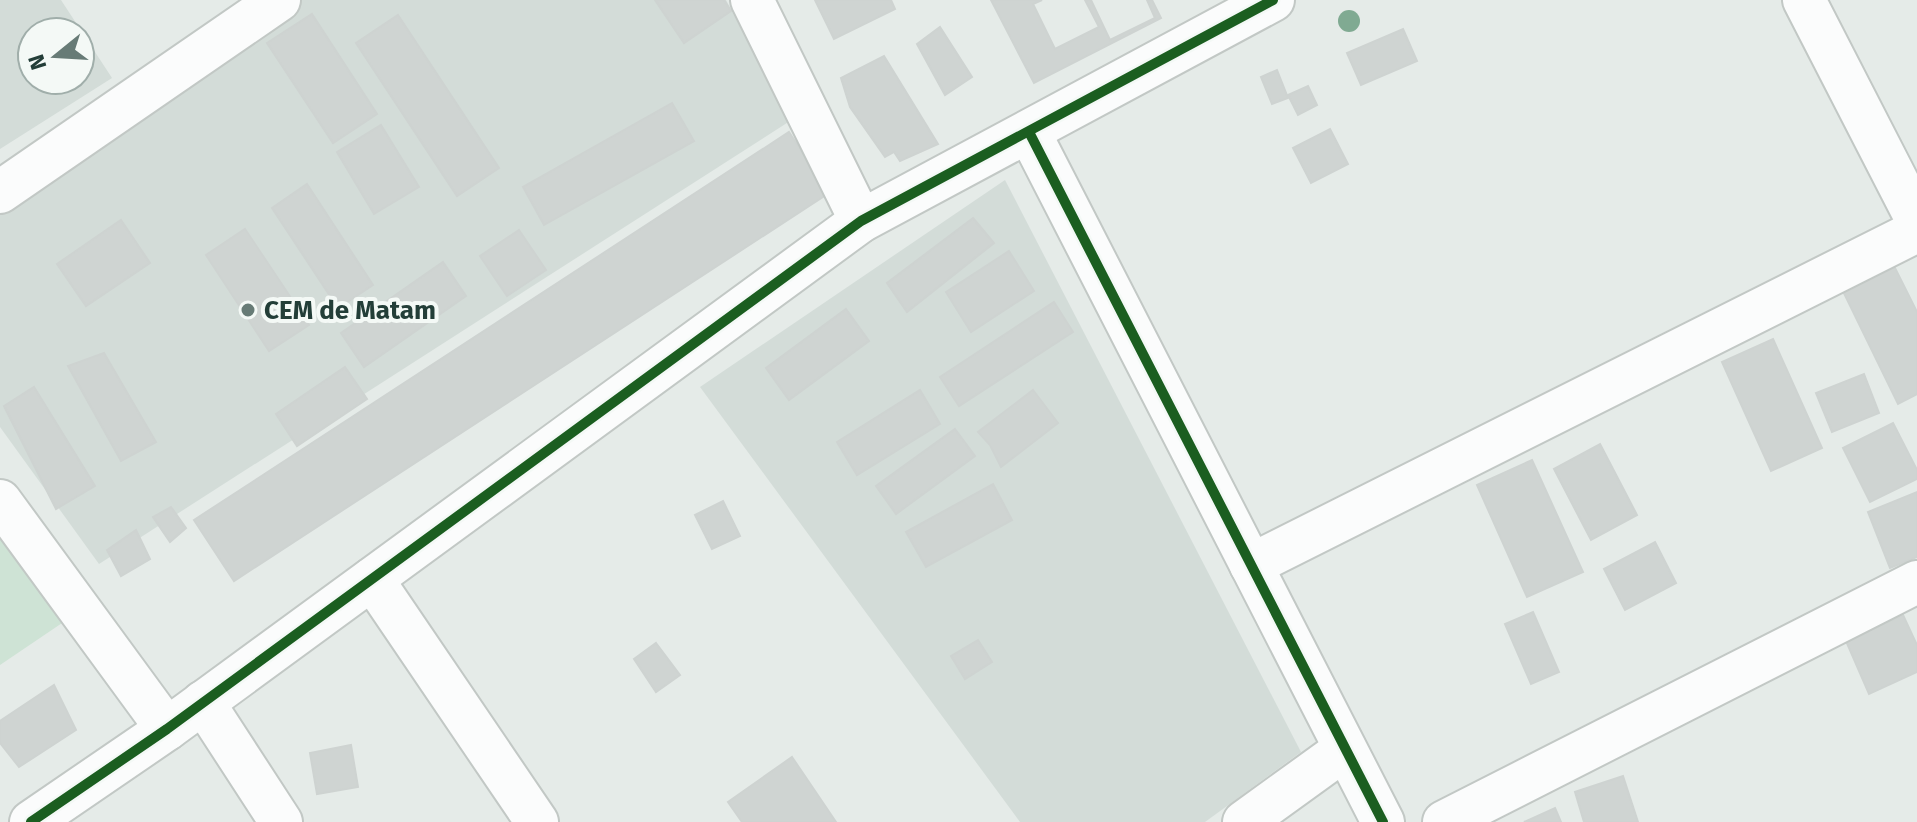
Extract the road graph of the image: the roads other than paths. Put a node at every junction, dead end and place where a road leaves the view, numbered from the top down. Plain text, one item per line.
1 (279, 0) edge
2 (752, 0) edge
3 (1273, 0) edge
4 (1804, 0) edge
5 (1029, 132) junction
6 (0, 192) edge
7 (1917, 220) edge
8 (861, 221) junction
9 (1917, 231) edge
10 (0, 501) edge
11 (1251, 565) junction
12 (372, 579) junction
13 (1917, 582) edge
14 (203, 702) junction
15 (167, 729) junction
16 (1345, 749) junction
17 (31, 822) edge
18 (281, 822) edge
19 (537, 822) edge
20 (1244, 822) edge
21 (1383, 822) edge
22 (1444, 822) edge

1 - 6 street
2 - 8 street
3 - 5 street
4 - 7 street
5 - 8 street
5 - 11 street
8 - 12 street
9 - 11 street
10 - 15 street
11 - 16 street
12 - 14 street
12 - 19 street
13 - 22 street
14 - 15 street
14 - 18 street
15 - 17 street
16 - 20 street
16 - 21 street

